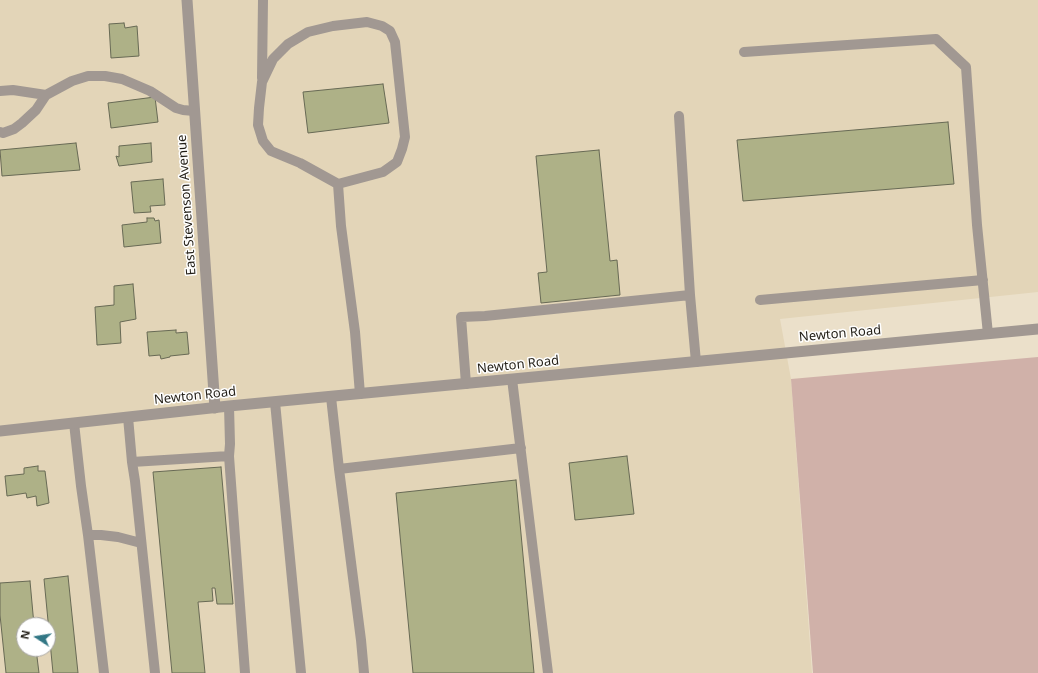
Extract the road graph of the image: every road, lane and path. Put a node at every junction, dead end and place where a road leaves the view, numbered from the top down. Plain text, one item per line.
1 (187, 0) edge
2 (263, 0) edge
3 (744, 52) dead end
4 (262, 82) junction
5 (0, 90) edge
6 (46, 95) junction
7 (194, 111) junction
8 (680, 116) dead end
9 (0, 132) edge
10 (338, 184) junction
11 (983, 280) junction
12 (690, 295) junction
13 (760, 300) dead end
14 (1038, 329) edge
15 (988, 334) junction
16 (696, 362) junction
17 (512, 379) junction
18 (466, 384) junction
19 (360, 394) junction
20 (331, 397) junction
21 (276, 402) junction
22 (229, 406) junction
23 (215, 408) junction
24 (128, 417) junction
25 (74, 423) junction
26 (0, 431) edge
27 (521, 448) junction
28 (229, 456) junction
29 (132, 462) junction
30 (339, 469) junction
31 (88, 535) junction
32 (141, 543) junction
33 (104, 673) edge
34 (155, 673) edge
35 (245, 673) edge
36 (301, 673) edge
37 (364, 673) edge
38 (548, 673) edge

1 - 7 street, East Stevenson Avenue
2 - 4 lane
3 - 11 lane
4 - 10 lane
4 - 10 lane
5 - 6 lane
6 - 7 lane
6 - 9 lane
7 - 23 street, East Stevenson Avenue
8 - 12 lane
10 - 19 lane
11 - 13 lane
11 - 15 lane
12 - 16 lane
12 - 18 lane
14 - 15 street, Newton Road
15 - 16 street, Newton Road
16 - 17 street, Newton Road
17 - 18 street, Newton Road
17 - 27 lane
18 - 19 street, Newton Road
19 - 20 street, Newton Road
20 - 21 street, Newton Road
20 - 30 lane
21 - 22 street, Newton Road
21 - 36 lane
22 - 23 street, Newton Road
22 - 28 lane
23 - 24 street, Newton Road
24 - 25 street, Newton Road
24 - 29 lane
25 - 26 street, Newton Road
25 - 31 lane
27 - 30 lane
27 - 38 lane
28 - 29 lane
28 - 35 lane
29 - 32 lane
30 - 37 lane
31 - 32 lane
31 - 33 lane
32 - 34 lane

